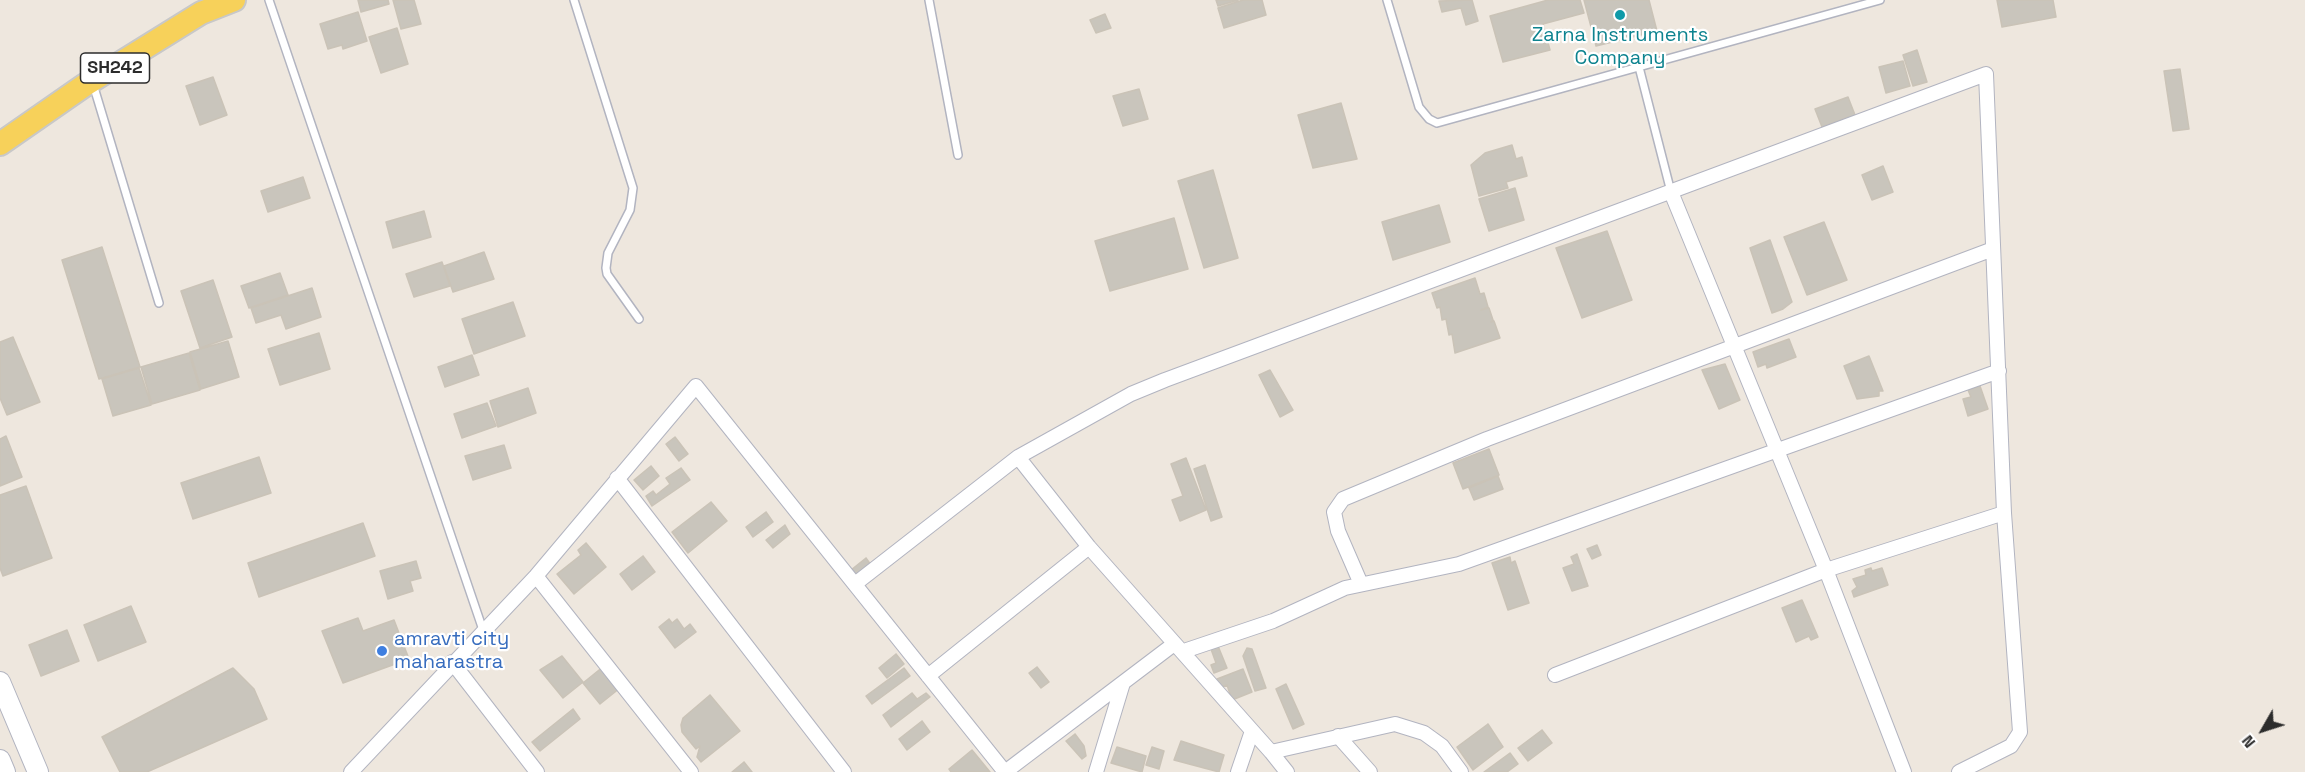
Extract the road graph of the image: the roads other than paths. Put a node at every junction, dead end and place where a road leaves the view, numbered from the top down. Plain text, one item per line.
1 (269, 0) edge
2 (574, 0) edge
3 (929, 0) edge
4 (1387, 0) edge
5 (1880, 0) edge
6 (227, 1) edge
7 (1639, 67) junction
8 (92, 81) junction
9 (0, 144) edge
10 (958, 155) dead end
11 (1671, 192) junction
12 (1993, 249) junction
13 (159, 303) dead end
14 (639, 319) dead end
15 (1733, 347) junction
16 (1999, 371) junction
17 (1777, 452) junction
18 (1018, 457) junction
19 (617, 478) junction
20 (2004, 513) junction
21 (1089, 547) junction
22 (1826, 570) junction
23 (536, 576) junction
24 (855, 584) junction
25 (1361, 584) junction
26 (483, 630) junction
27 (1179, 648) junction
28 (452, 662) junction
29 (1555, 675) dead end
30 (928, 676) junction
31 (0, 682) edge
32 (1122, 683) junction
33 (1252, 731) junction
34 (1338, 736) junction
35 (1271, 752) junction
36 (0, 760) edge
37 (5, 772) edge
38 (38, 772) edge
39 (351, 772) edge
40 (537, 772) edge
41 (691, 772) edge
42 (844, 772) edge
43 (1096, 772) edge
44 (1238, 772) edge
45 (1287, 772) edge
46 (1370, 772) edge
47 (1461, 772) edge
48 (1904, 772) edge
49 (1959, 772) edge

1 - 26 lane
2 - 14 lane
3 - 10 lane
4 - 7 lane
5 - 7 lane
6 - 8 main road, SH242
7 - 11 lane
8 - 9 main road, SH242
8 - 13 lane
11 - 12 street
11 - 15 street
11 - 18 street
12 - 15 street
12 - 16 street
15 - 17 street
15 - 25 street
16 - 17 street
16 - 20 street
17 - 22 street
17 - 25 street
18 - 21 street
18 - 24 street
19 - 23 street
19 - 24 street
19 - 42 street
20 - 22 street
20 - 49 street
21 - 27 street
21 - 30 street
22 - 29 street
22 - 48 street
23 - 26 street
23 - 41 street
24 - 30 street
25 - 27 street
26 - 28 street
27 - 32 street
27 - 33 street
28 - 39 street
28 - 40 street
30 - 32 street
31 - 38 street
32 - 43 street
33 - 35 street
33 - 44 street
34 - 35 street
34 - 46 street
34 - 47 street
35 - 45 street
36 - 37 street

